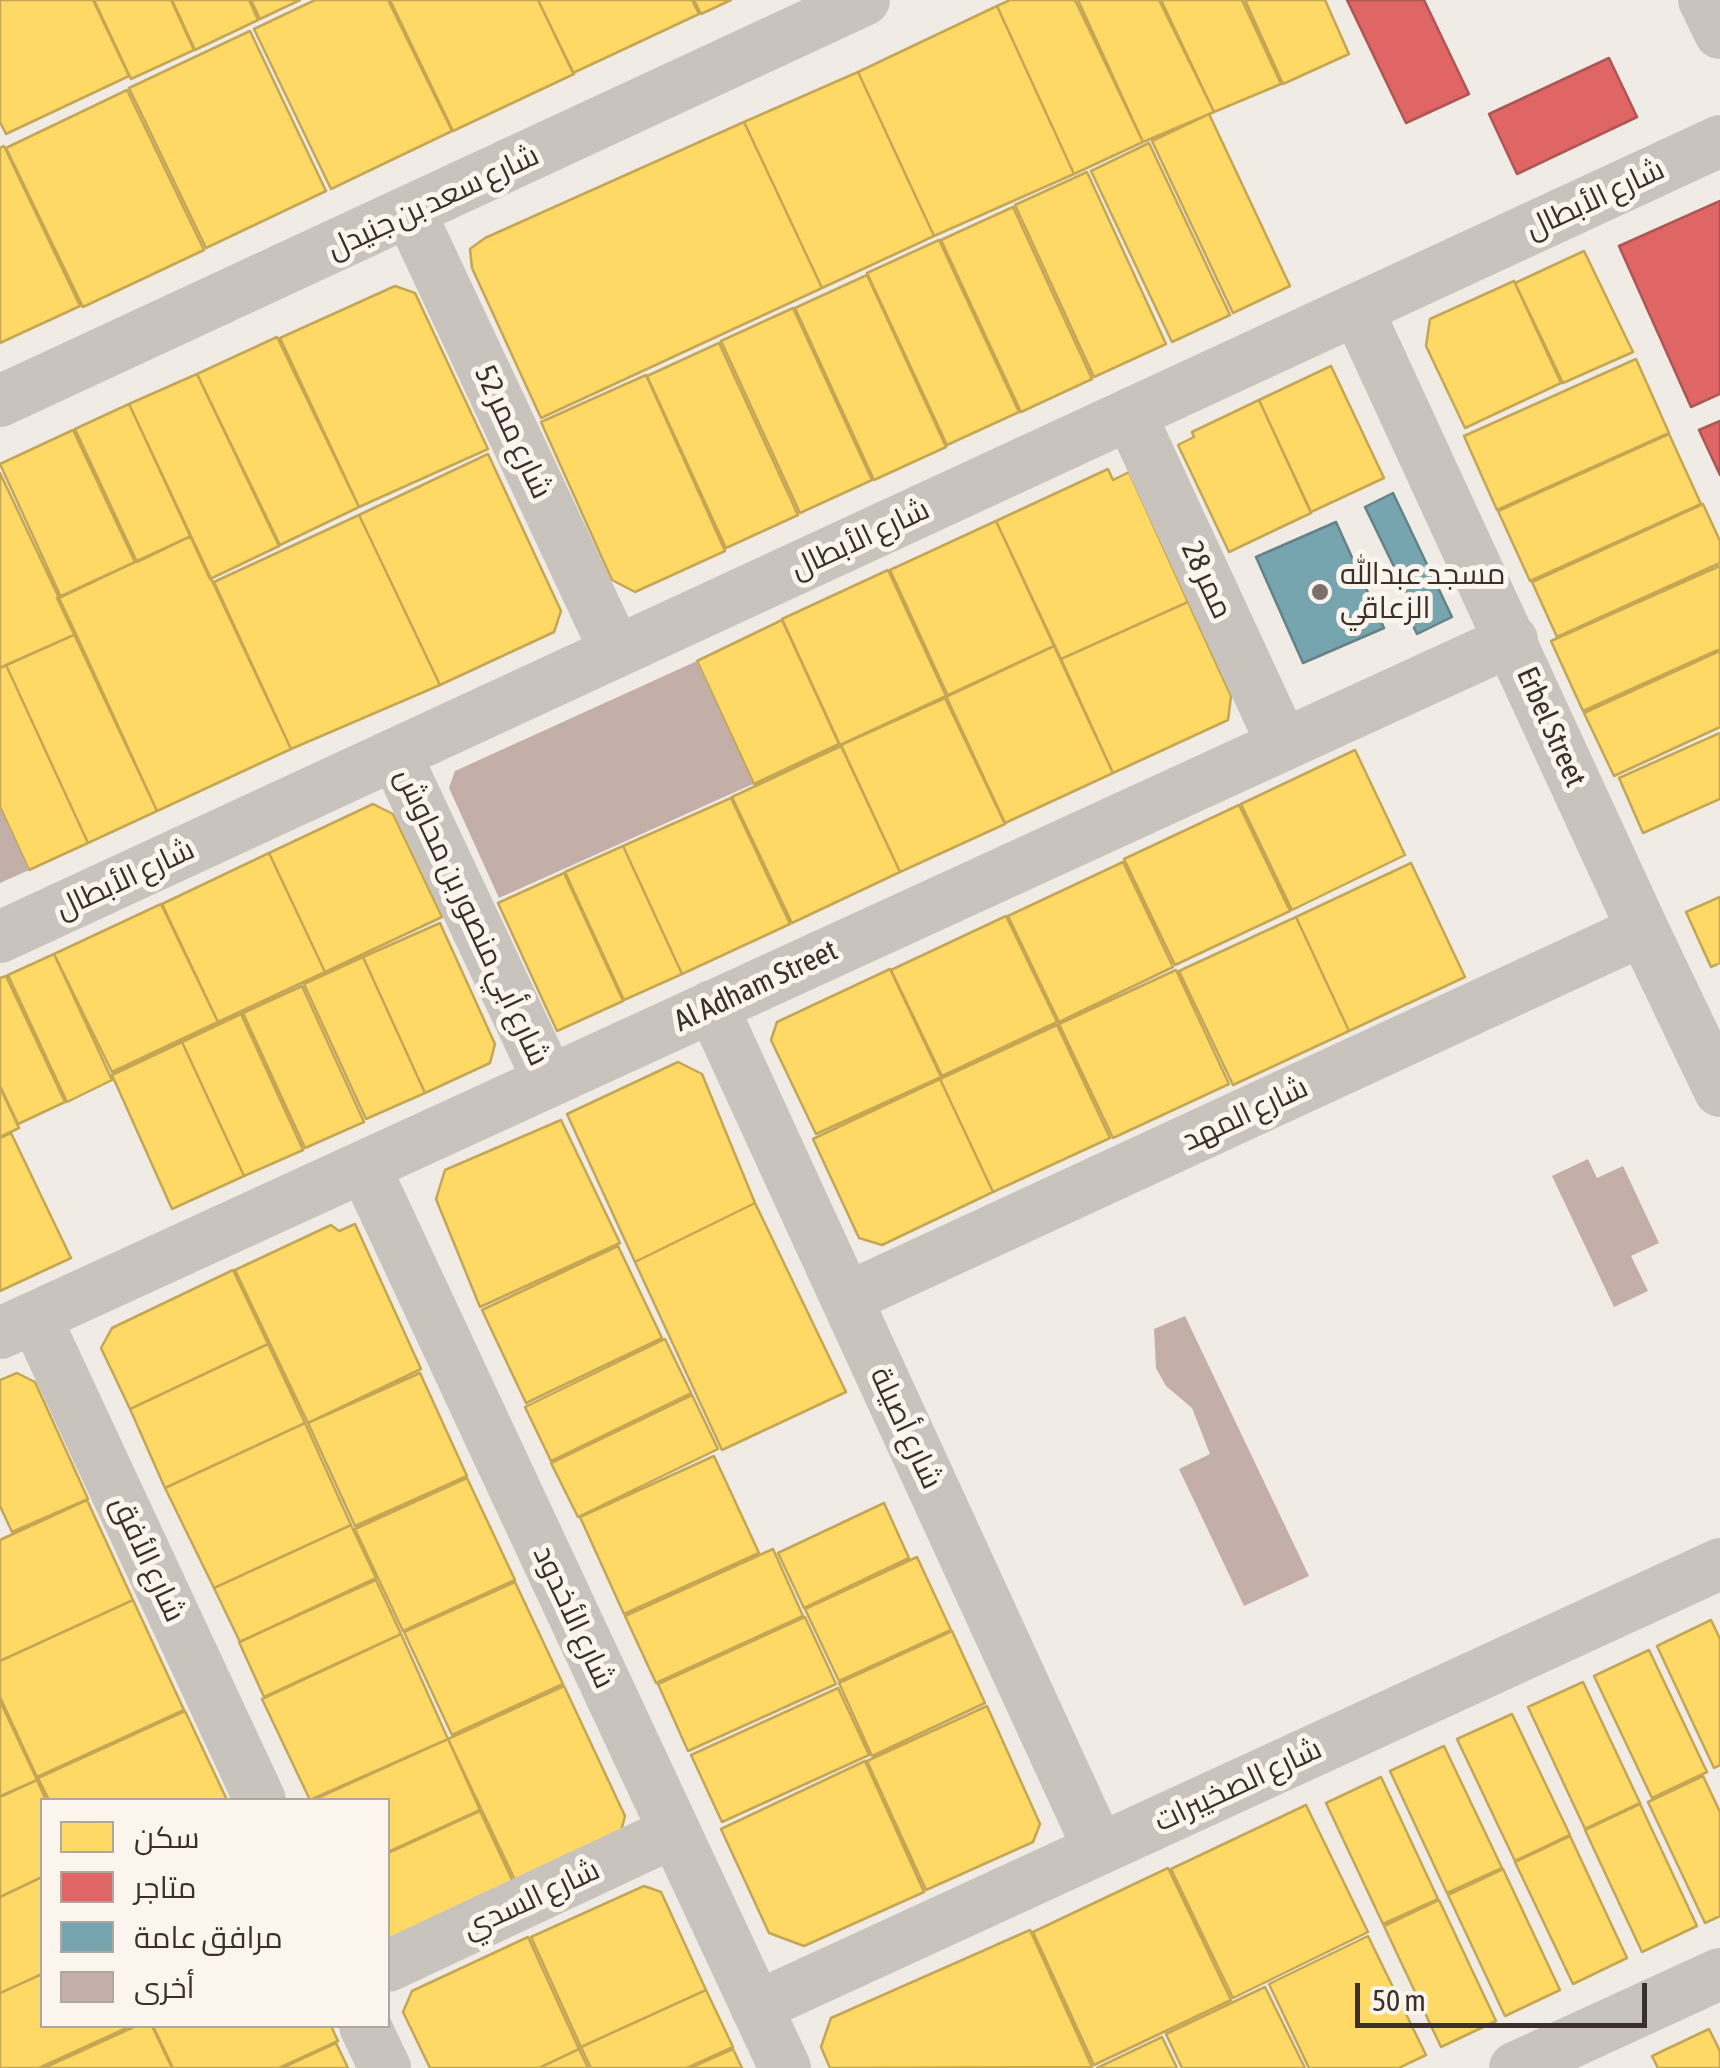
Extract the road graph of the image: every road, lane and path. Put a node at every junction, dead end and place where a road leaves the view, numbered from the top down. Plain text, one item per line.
1 (864, 0) edge
2 (1704, 0) edge
3 (1720, 33) edge
4 (1720, 142) edge
5 (410, 213) junction
6 (1357, 309) junction
7 (0, 401) edge
8 (1130, 414) junction
9 (1512, 640) junction
10 (616, 652) junction
11 (1283, 745) junction
12 (396, 754) junction
13 (1643, 930) junction
14 (0, 937) edge
15 (712, 1006) junction
16 (549, 1081) junction
17 (1720, 1091) edge
18 (364, 1166) junction
19 (847, 1298) junction
20 (17, 1325) edge
21 (1720, 1564) edge
22 (259, 1798) edge
23 (674, 1832) junction
24 (1098, 1850) junction
25 (390, 1965) edge
26 (1720, 1974) edge
27 (756, 2006) junction
28 (366, 2028) edge
29 (385, 2068) edge
30 (784, 2068) edge
31 (1515, 2068) edge

1 - 5 street, شارع سعد بن جنيدل
2 - 3 street
4 - 6 street, شارع الأبطال
5 - 7 street, شارع سعد بن جنيدل
5 - 10 street, شارع ممر 52
6 - 8 street, شارع الأبطال
6 - 9 street, Erbel Street
8 - 10 street, شارع الأبطال
8 - 11 street, ممر 28
9 - 11 street, Al Adham Street
9 - 13 street, Erbel Street
10 - 12 street, شارع الأبطال
11 - 15 street, Al Adham Street
12 - 14 street, شارع الأبطال
12 - 16 street, شارع أبي منصور بن محاوش
13 - 17 street, Erbel Street
13 - 19 street, شارع المهد
15 - 16 street, Al Adham Street
15 - 19 street, شارع أصيلة
16 - 18 street, Al Adham Street
18 - 20 street, Al Adham Street
18 - 23 street, شارع الأخدود
19 - 24 street, شارع أصيلة
20 - 22 street, شارع الأفق
21 - 24 street, شارع الصخيبرات
23 - 25 street, شارع السدي
23 - 27 street, شارع الأخدود
24 - 27 street, شارع الصخيبرات
26 - 31 street
27 - 30 street, شارع الأخدود
28 - 29 street

